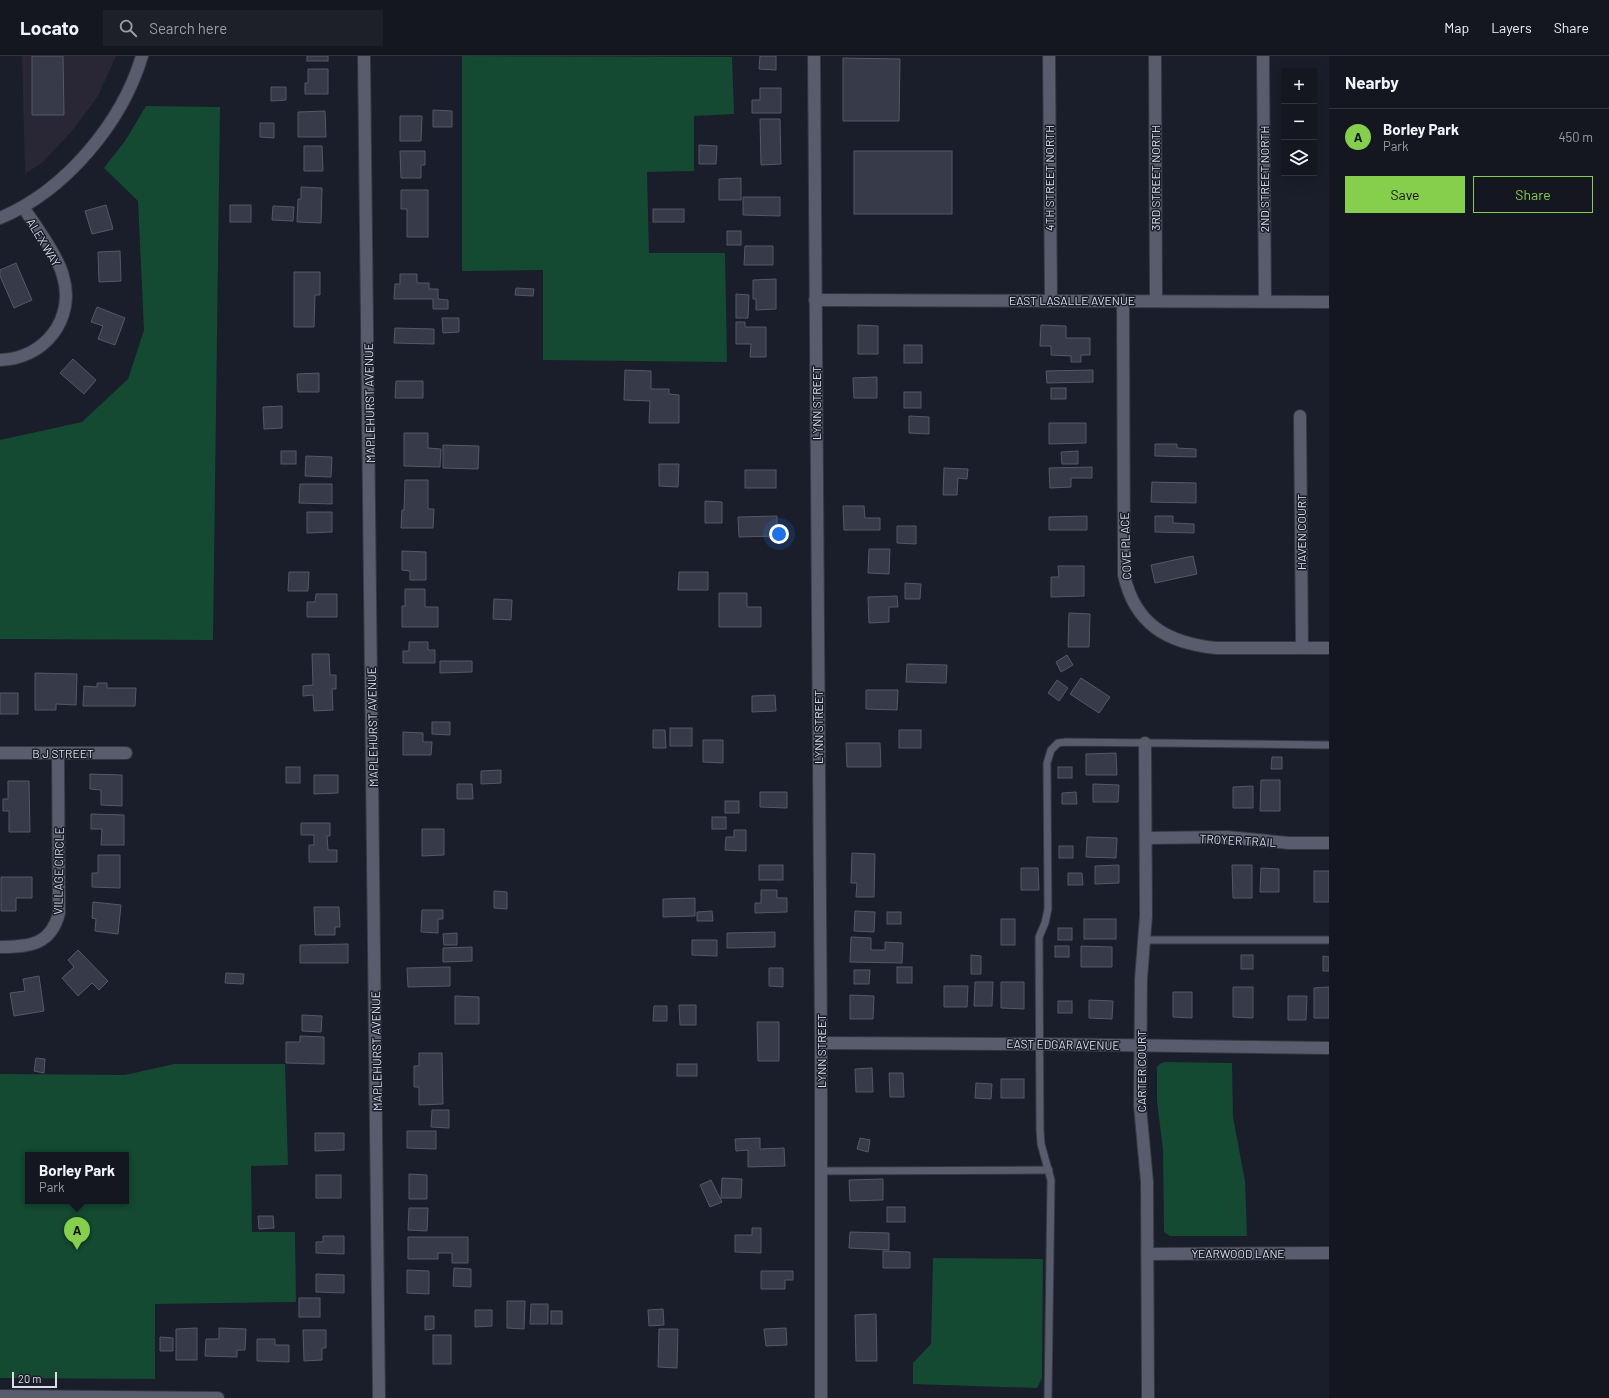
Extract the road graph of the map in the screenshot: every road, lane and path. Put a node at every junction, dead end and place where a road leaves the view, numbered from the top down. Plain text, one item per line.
1 (142, 56) edge
2 (364, 56) edge
3 (814, 56) edge
4 (1049, 56) edge
5 (1155, 56) edge
6 (1263, 56) edge
7 (23, 207) junction
8 (0, 218) edge
9 (815, 300) junction
10 (1051, 300) junction
11 (1123, 300) junction
12 (1156, 300) junction
13 (1265, 301) junction
14 (1329, 302) edge
15 (0, 360) edge
16 (1300, 416) dead end
17 (1302, 648) junction
18 (1329, 648) edge
19 (1145, 744) junction
20 (1329, 745) edge
21 (0, 753) edge
22 (58, 753) junction
23 (126, 753) dead end
24 (1146, 838) junction
25 (1329, 843) edge
26 (1144, 940) junction
27 (1329, 940) edge
28 (0, 947) edge
29 (821, 1043) junction
30 (1040, 1044) junction
31 (1141, 1045) junction
32 (1329, 1048) edge
33 (1049, 1170) junction
34 (820, 1171) junction
35 (1329, 1253) edge
36 (1148, 1254) junction
37 (0, 1396) edge
38 (218, 1398) edge
39 (379, 1398) edge
40 (821, 1398) edge
41 (1048, 1398) edge
42 (1148, 1398) edge

1 - 7 street
2 - 39 street, MAPLEHURST AVENUE
3 - 9 street, LYNN STREET
4 - 10 street, 4TH STREET NORTH
5 - 12 street, 3RD STREET NORTH
6 - 13 street, 2ND STREET NORTH
7 - 8 street
7 - 15 street, ALEX WAY
9 - 10 street, EAST LASALLE AVENUE
9 - 29 street, LYNN STREET
10 - 11 street, EAST LASALLE AVENUE
11 - 12 street, EAST LASALLE AVENUE
11 - 17 street, COVE PLACE
12 - 13 street, EAST LASALLE AVENUE
13 - 14 street, EAST LASALLE AVENUE
16 - 17 street, HAVEN COURT
17 - 18 street, COVE PLACE
19 - 20 lane
19 - 24 street, CARTER COURT
19 - 30 lane
21 - 22 street, B J STREET
22 - 23 street, B J STREET
22 - 28 street, VILLAGE CIRCLE
24 - 25 street, TROYER TRAIL
24 - 26 street, CARTER COURT
26 - 27 lane
26 - 31 street, CARTER COURT
29 - 30 street, EAST EDGAR AVENUE
29 - 34 street, LYNN STREET
30 - 31 street, EAST EDGAR AVENUE
30 - 33 lane
31 - 32 street, EAST EDGAR AVENUE
31 - 36 street, CARTER COURT
33 - 34 lane
33 - 41 lane
34 - 40 street, LYNN STREET
35 - 36 street, YEARWOOD LANE
36 - 42 street, CARTER COURT
37 - 38 street

